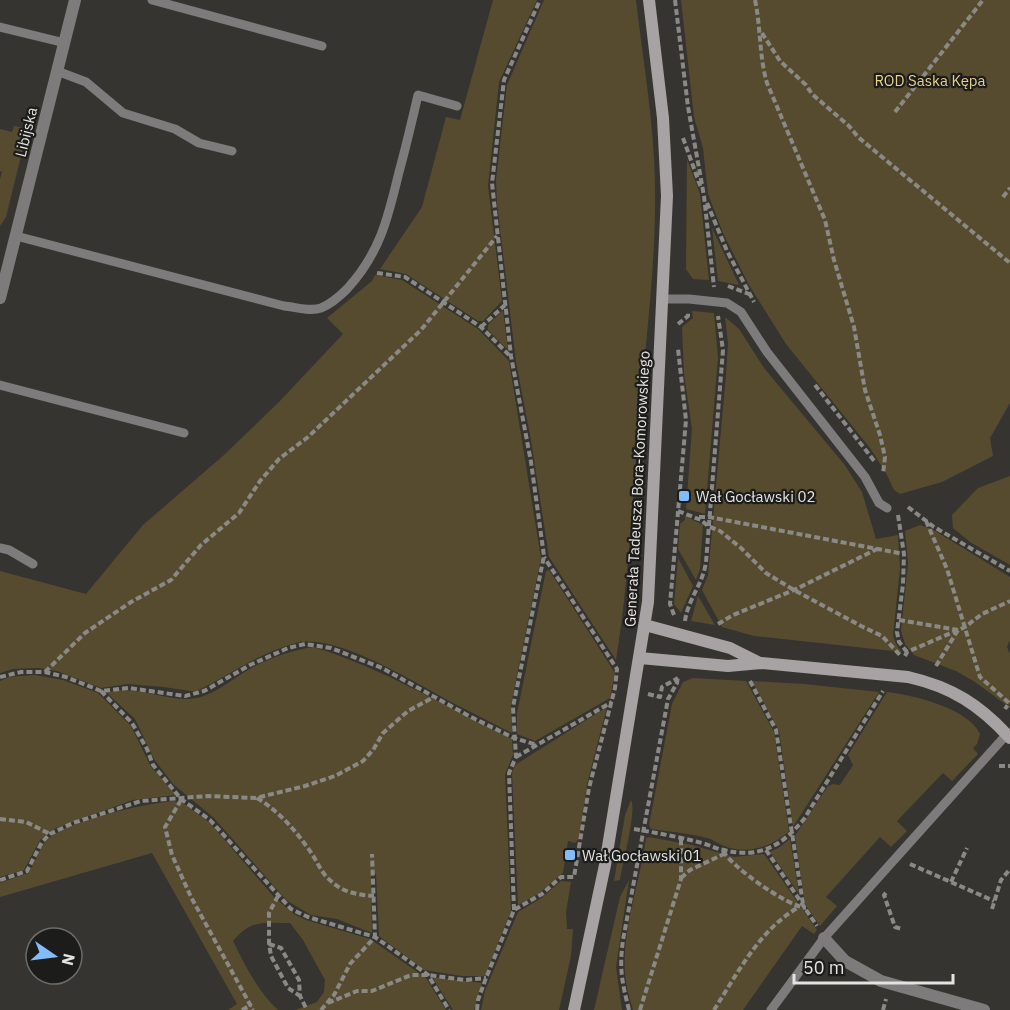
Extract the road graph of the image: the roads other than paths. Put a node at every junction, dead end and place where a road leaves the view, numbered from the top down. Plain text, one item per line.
1 (75, 0) edge
2 (152, 0) edge
3 (649, 0) edge
4 (0, 27) edge
5 (64, 43) junction
6 (322, 46) dead end
7 (57, 70) junction
8 (457, 106) dead end
9 (232, 152) dead end
10 (16, 236) junction
11 (3, 271) edge
12 (0, 298) edge
13 (663, 299) junction
14 (0, 385) edge
15 (184, 433) dead end
16 (887, 508) dead end
17 (0, 548) edge
18 (33, 564) dead end
19 (645, 625) junction
20 (640, 658) junction
21 (761, 663) junction
22 (1009, 734) edge
23 (824, 938) junction
24 (574, 1010) edge
25 (771, 1010) edge
26 (984, 1010) edge

1 - 5 street, Libijska
2 - 6 lane
3 - 13 street, Generała Tadeusza Bora-Komorowskiego
4 - 5 lane
5 - 7 street, Libijska
7 - 9 lane
7 - 10 street, Libijska
8 - 10 lane
10 - 11 street, Libijska
11 - 12 street, Libijska
13 - 16 lane
13 - 19 street, Generała Tadeusza Bora-Komorowskiego
14 - 15 lane
17 - 18 lane
19 - 20 street, Generała Tadeusza Bora-Komorowskiego
19 - 21 street
20 - 21 street
20 - 24 street, Generała Tadeusza Bora-Komorowskiego
21 - 22 street
22 - 23 lane
23 - 25 lane
23 - 26 street

